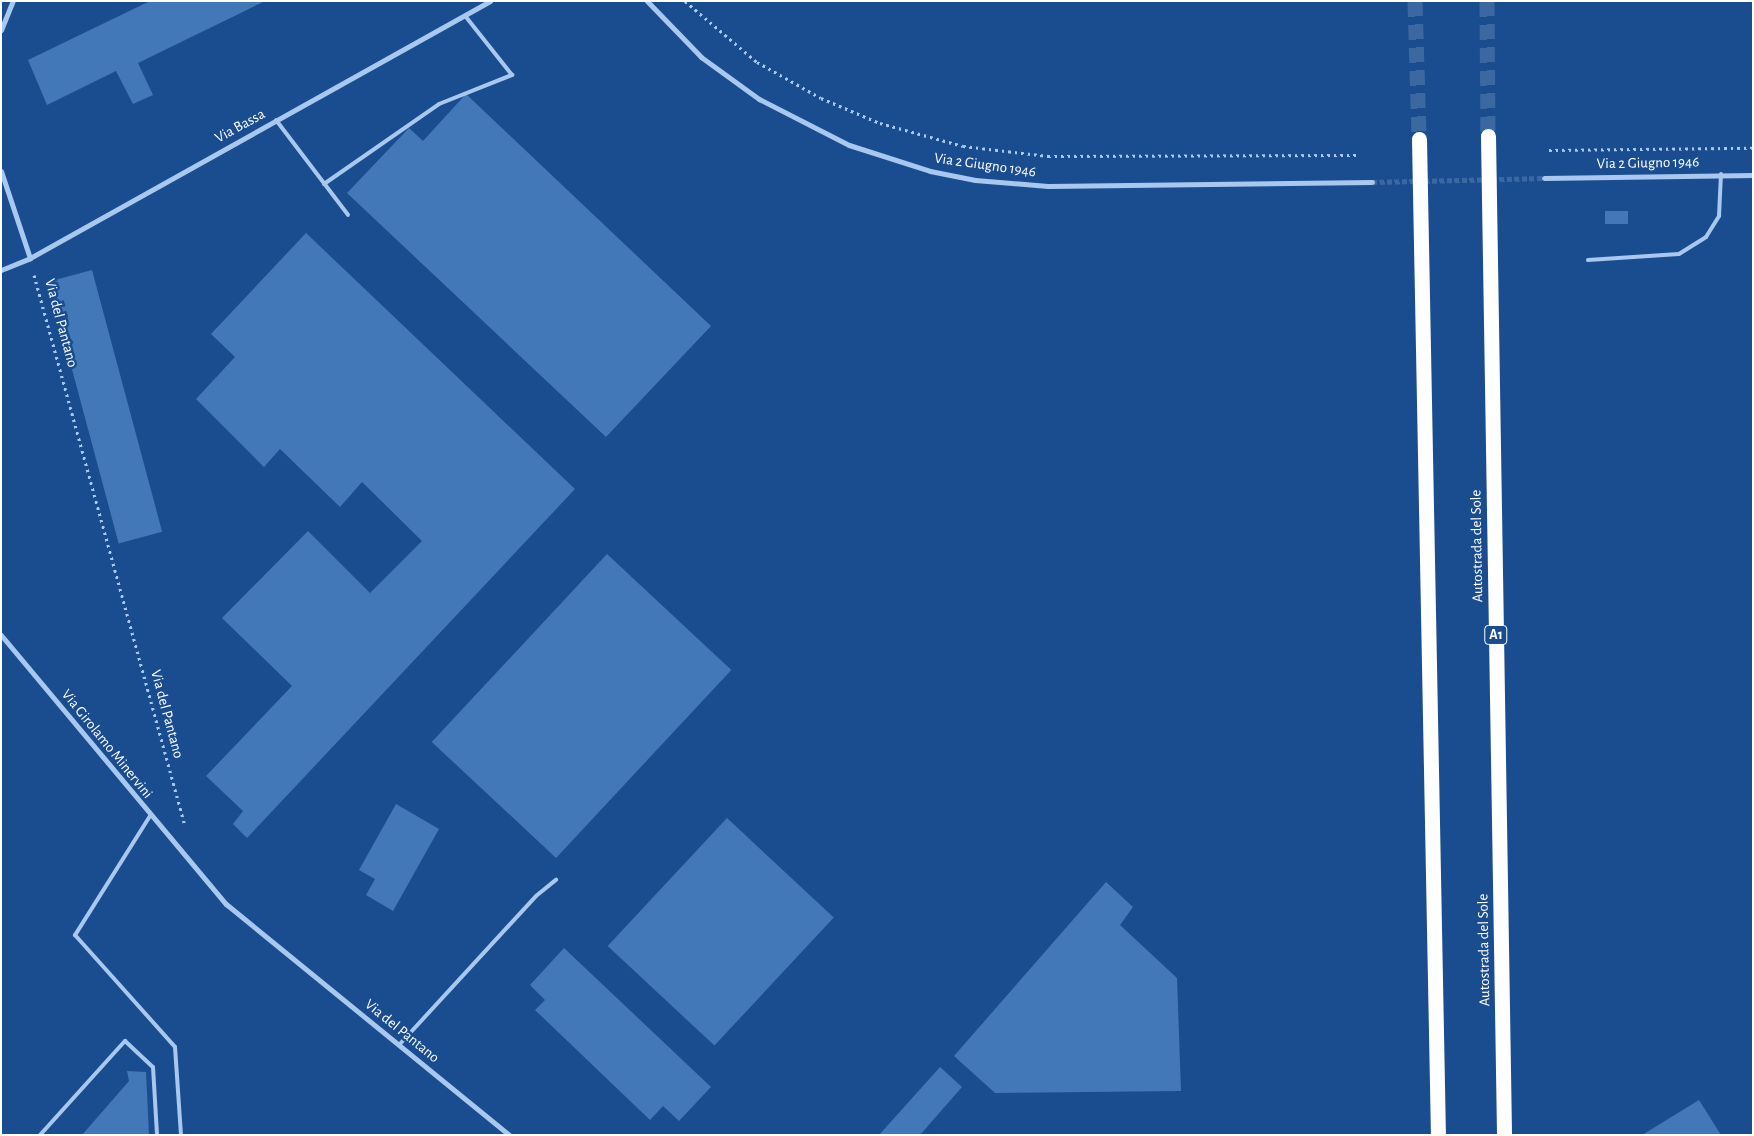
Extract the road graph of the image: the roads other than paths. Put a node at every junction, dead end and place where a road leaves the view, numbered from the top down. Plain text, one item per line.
1 (13, 1) edge
2 (490, 1) edge
3 (647, 1) edge
4 (466, 17) junction
5 (1, 30) edge
6 (276, 120) junction
7 (1488, 136) tunnel mouth
8 (1419, 139) tunnel mouth
9 (1, 171) edge
10 (1722, 174) junction
11 (1753, 175) edge
12 (1544, 178) tunnel mouth
13 (1372, 182) tunnel mouth
14 (324, 184) junction
15 (348, 215) dead end
16 (30, 258) junction
17 (1588, 260) dead end
18 (1, 270) edge
19 (1, 635) edge
20 (150, 816) junction
21 (196, 867) joint
22 (556, 880) dead end
23 (399, 1045) junction
24 (40, 1135) edge
25 (157, 1135) edge
26 (181, 1135) edge
27 (509, 1135) edge
28 (1438, 1135) edge
29 (1504, 1135) edge

1 - 5 street
2 - 4 street, Via Bassa
3 - 13 street, Via 2 Giugno 1946
4 - 6 street, Via Bassa
4 - 14 lane
6 - 14 lane
6 - 16 street, Via Bassa
7 - 29 highway, Autostrada del Sole / A1
8 - 28 highway
9 - 16 street
10 - 11 street, Via 2 Giugno 1946
10 - 12 street, Via 2 Giugno 1946
10 - 17 lane
14 - 15 lane
16 - 18 street, Via Bassa
19 - 20 street, Via Girolamo Minervini
20 - 21 street, Via Girolamo Minervini
20 - 26 lane
21 - 23 street, Via del Pantano
22 - 23 lane
23 - 27 street, Via del Pantano
24 - 25 lane

